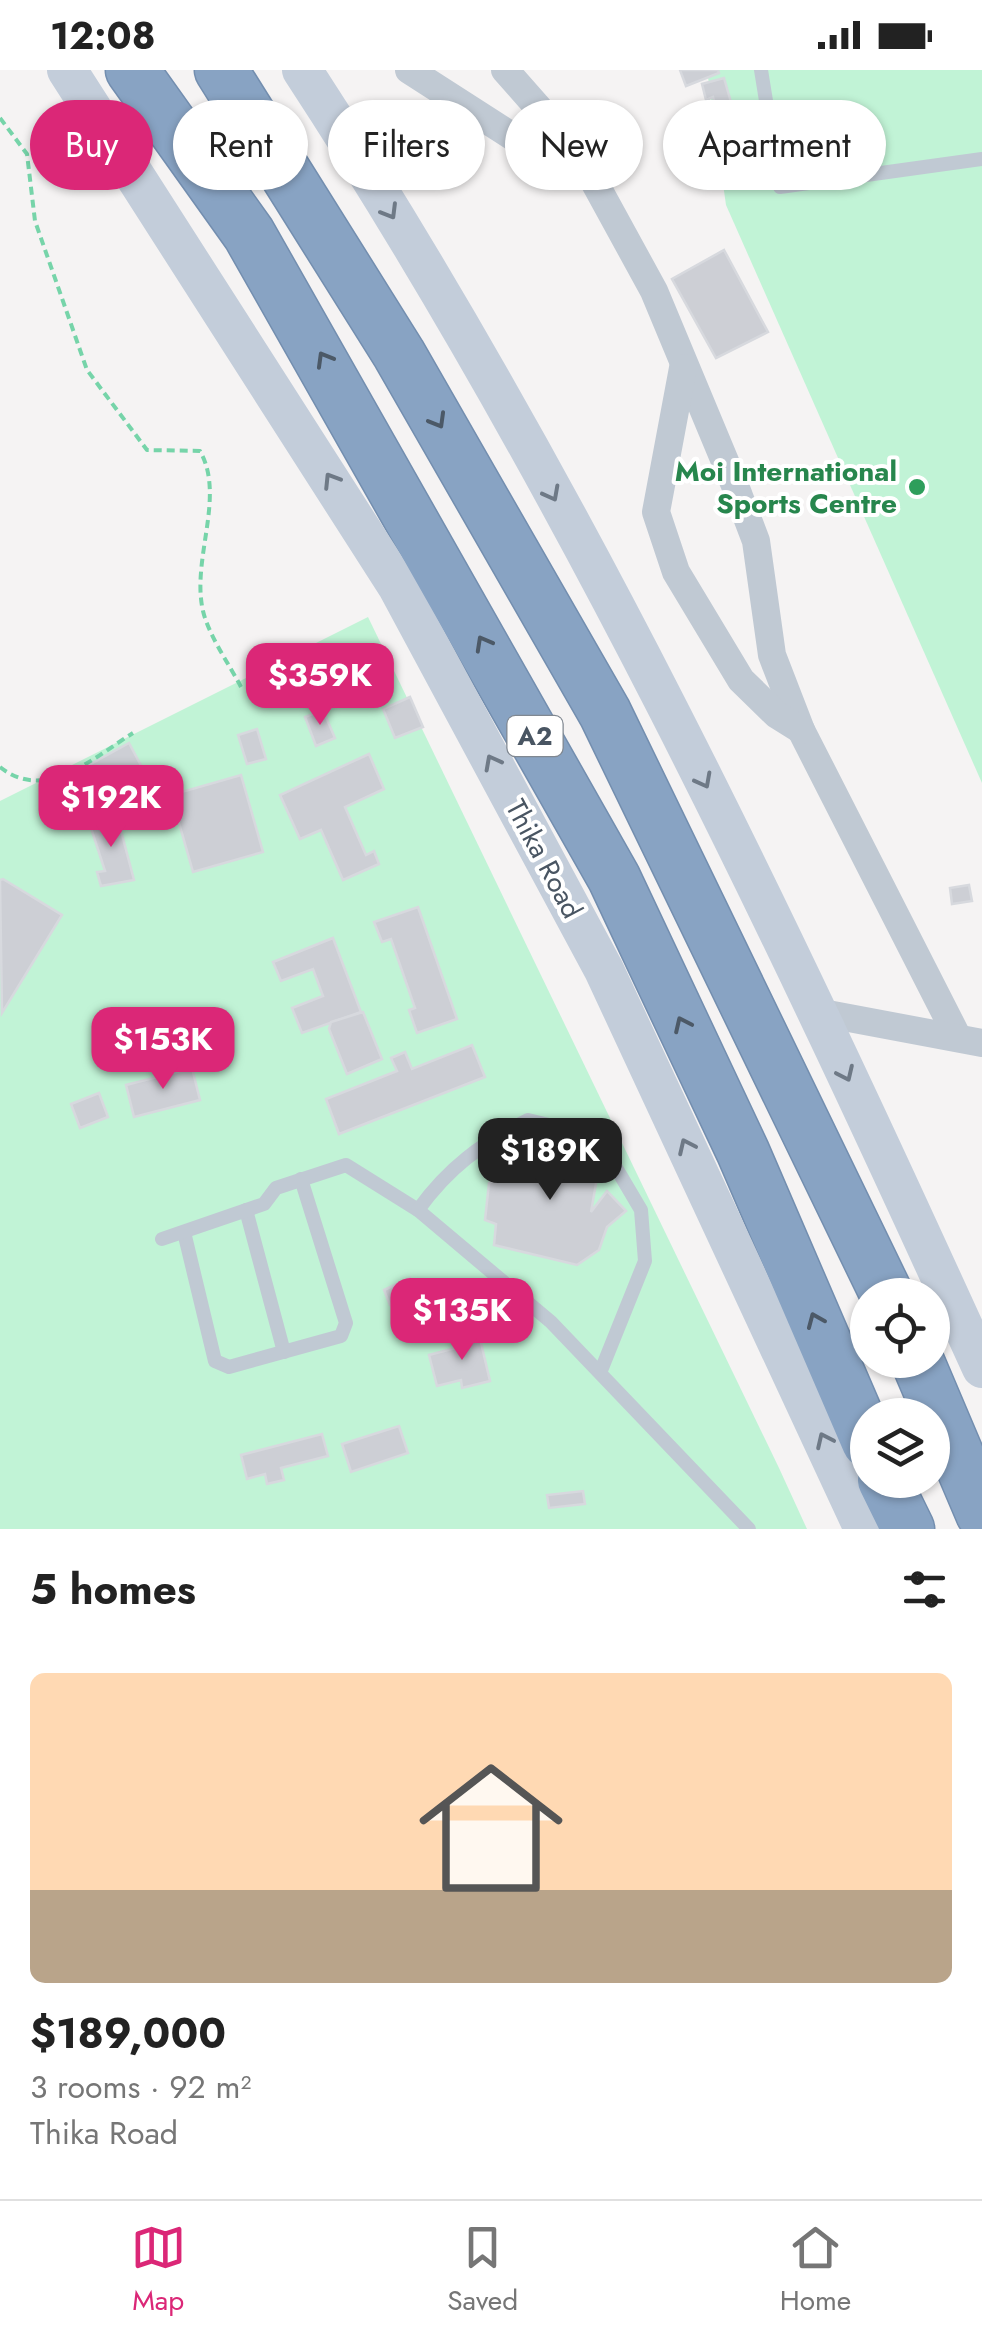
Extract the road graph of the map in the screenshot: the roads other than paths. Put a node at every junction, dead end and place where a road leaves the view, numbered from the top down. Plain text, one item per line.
1 (67, 70) edge
2 (132, 70) edge
3 (221, 70) edge
4 (302, 70) edge
5 (409, 70) edge
6 (505, 70) edge
7 (761, 70) edge
8 (531, 100) edge
9 (505, 132) edge
10 (982, 159) edge
11 (599, 190) edge
12 (683, 368) junction
13 (801, 730) junction
14 (817, 1012) junction
15 (969, 1040) edge
16 (301, 1179) junction
17 (246, 1210) junction
18 (418, 1210) junction
19 (184, 1232) junction
20 (162, 1239) dead end
21 (879, 1278) edge
22 (284, 1352) junction
23 (980, 1358) edge
24 (600, 1373) junction
25 (925, 1378) edge
26 (850, 1401) edge
27 (893, 1498) edge
28 (982, 1514) edge
29 (748, 1529) edge
30 (864, 1529) edge
31 (908, 1529) edge

30 -> 1 main road, Thika Road
26 -> 2 highway, Thika Road / A2
3 -> 21 highway, A2
4 -> 14 main road
5 - 9 street
6 - 8 street
7 - 10 lane
11 - 12 street
12 - 13 street
12 - 13 street
13 - 15 street
14 - 15 street
14 -> 23 main road
16 - 17 lane
16 - 18 lane
16 - 22 lane
17 - 19 lane
17 - 22 lane
18 - 24 lane
18 - 24 lane
19 - 20 lane
19 - 22 lane
24 - 29 lane
25 - 28 highway
27 - 31 highway

